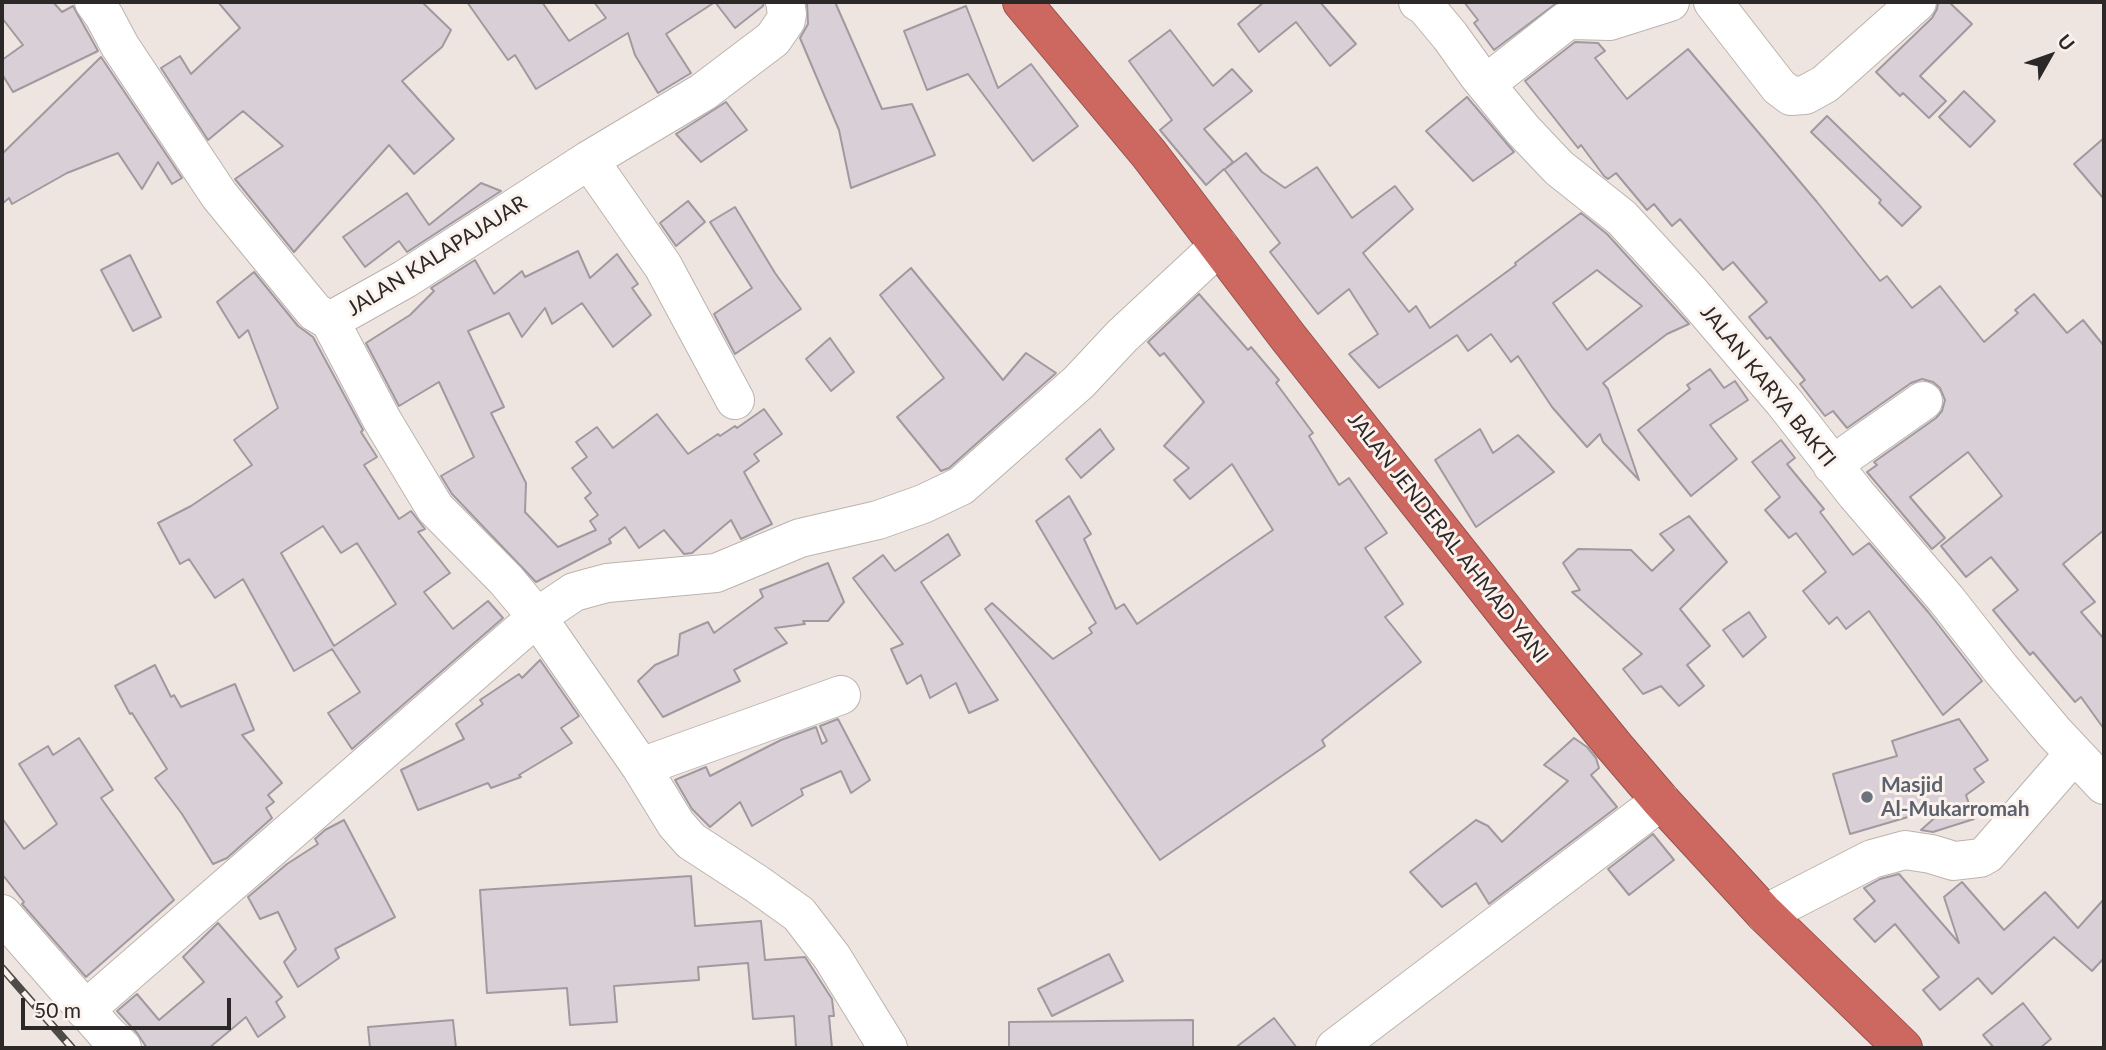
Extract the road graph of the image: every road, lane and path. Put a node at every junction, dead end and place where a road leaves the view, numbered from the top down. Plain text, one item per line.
1 (94, 2) edge
2 (785, 2) edge
3 (1418, 2) edge
4 (1670, 2) edge
5 (1713, 2) edge
6 (1916, 2) edge
7 (1037, 6) edge
8 (1486, 84) junction
9 (589, 160) junction
10 (1219, 246) junction
11 (330, 321) junction
12 (735, 400) dead end
13 (1923, 401) dead end
14 (1832, 465) junction
15 (537, 617) junction
16 (841, 695) dead end
17 (2074, 754) junction
18 (642, 767) junction
19 (2104, 785) edge
20 (1661, 801) junction
21 (2, 914) edge
22 (1765, 914) junction
23 (85, 1010) junction
24 (122, 1048) edge
25 (888, 1048) edge
26 (1335, 1048) edge
27 (1903, 1048) edge

1 - 11 street, JALAN KALAPAJAJAR
2 - 9 street, JALAN KALAPAJAJAR
3 - 8 street, JALAN KARYA BAKTI
4 - 8 street
5 - 6 street
7 - 10 highway, JALAN JENDERAL AHMAD YANI
8 - 14 street, JALAN KARYA BAKTI
9 - 11 street, JALAN KALAPAJAJAR
9 - 12 street
10 - 15 street
10 - 20 highway, JALAN JENDERAL AHMAD YANI
11 - 15 street
13 - 14 street
14 - 17 street, JALAN KARYA BAKTI
15 - 18 street
15 - 23 street
16 - 18 street
17 - 19 street, JALAN KARYA BAKTI
17 - 22 street
18 - 25 street
20 - 22 highway, JALAN JENDERAL AHMAD YANI
20 - 26 street
21 - 23 street
22 - 27 highway, JALAN JENDERAL AHMAD YANI
23 - 24 street

